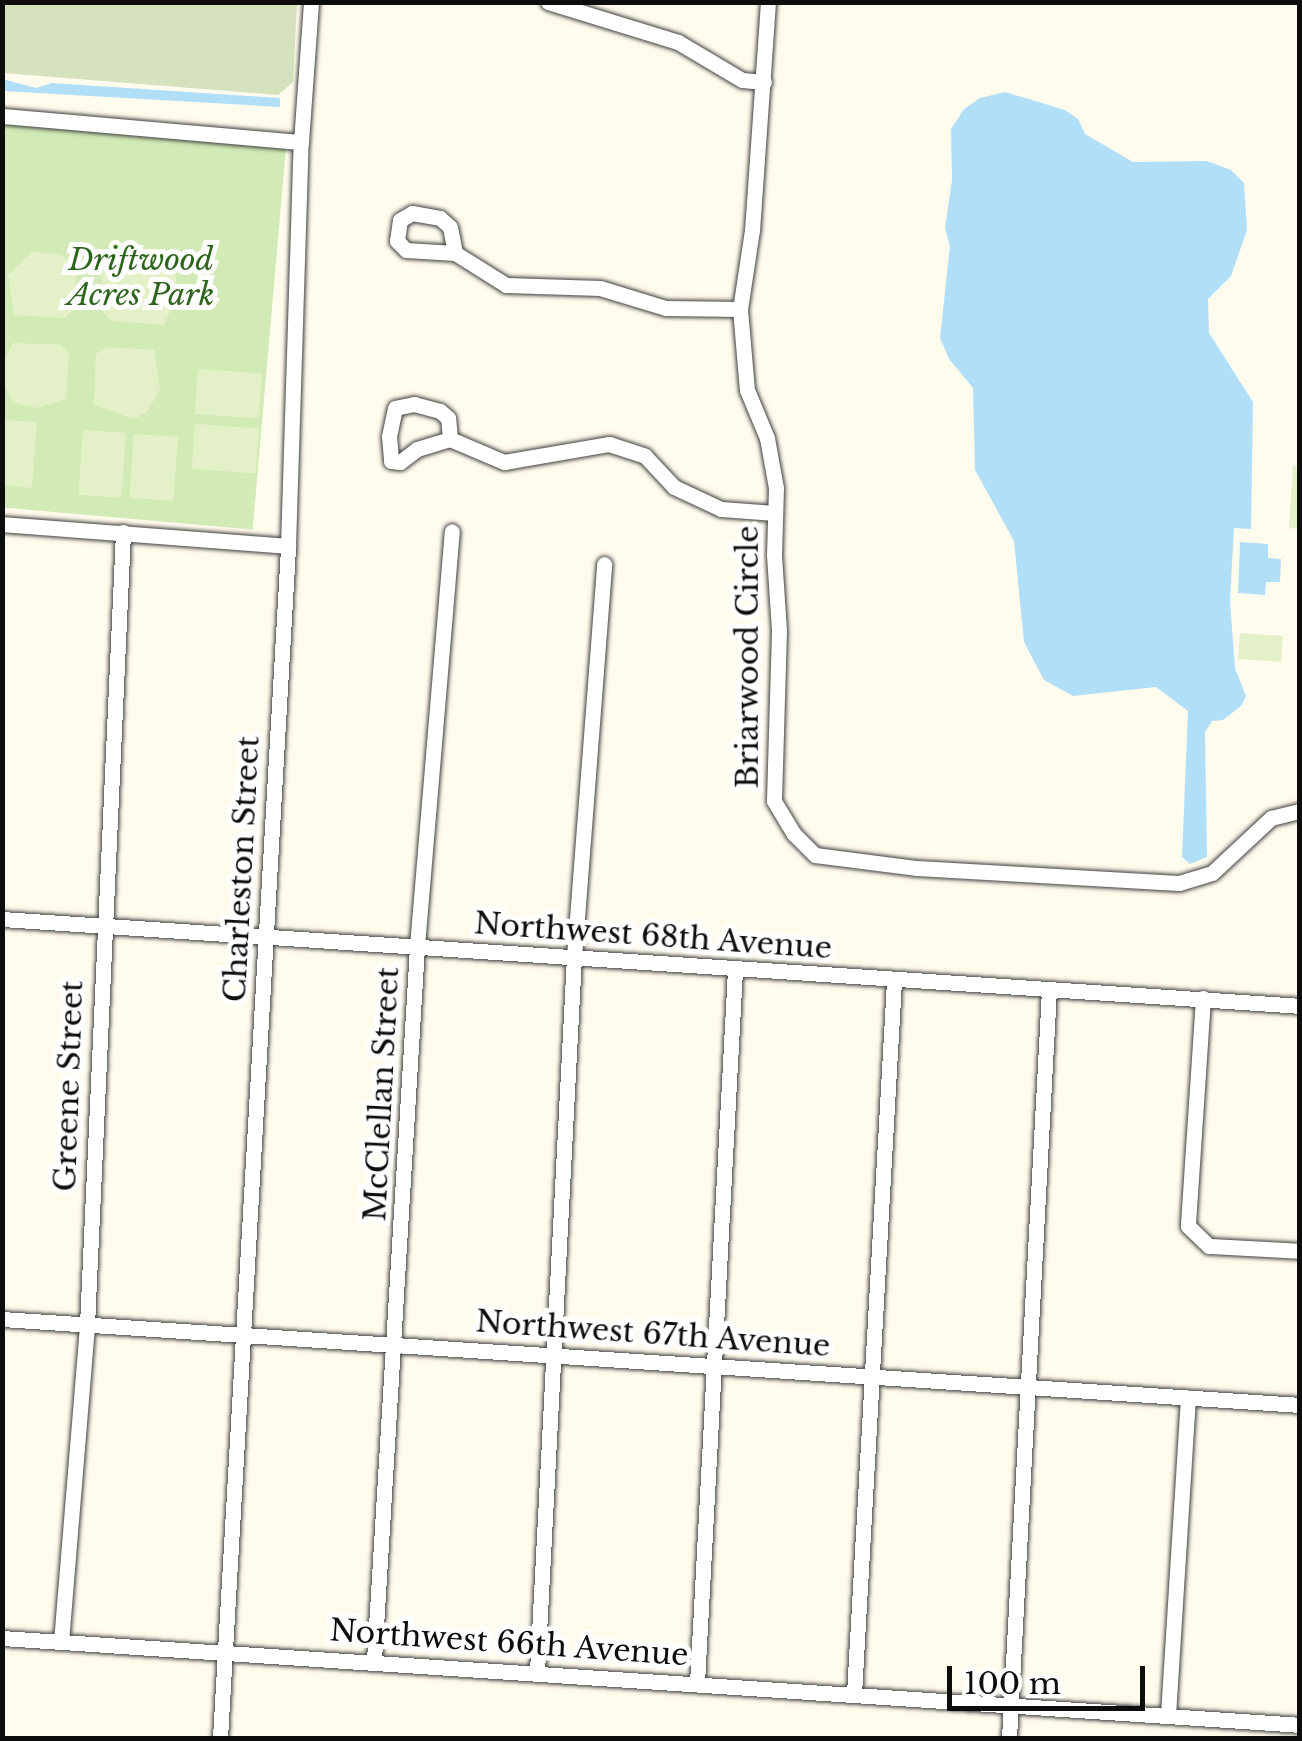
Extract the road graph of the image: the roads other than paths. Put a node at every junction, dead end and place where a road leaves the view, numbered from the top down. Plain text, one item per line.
1 (310, 2) edge
2 (548, 2) edge
3 (768, 2) edge
4 (764, 82) junction
5 (2, 116) edge
6 (301, 142) junction
7 (455, 253) dead end
8 (740, 309) junction
9 (450, 439) junction
10 (776, 512) junction
11 (2, 524) edge
12 (452, 531) dead end
13 (123, 532) junction
14 (288, 546) junction
15 (604, 564) dead end
16 (1300, 811) edge
17 (2, 918) edge
18 (103, 926) junction
19 (266, 938) junction
20 (417, 946) junction
21 (574, 957) junction
22 (735, 968) junction
23 (894, 981) junction
24 (1048, 990) junction
25 (1203, 998) junction
26 (1300, 1006) edge
27 (1300, 1252) edge
28 (2, 1319) edge
29 (86, 1325) junction
30 (244, 1334) junction
31 (396, 1344) junction
32 (554, 1355) junction
33 (714, 1366) junction
34 (873, 1377) junction
35 (1030, 1387) junction
36 (1188, 1398) junction
37 (1300, 1405) edge
38 (2, 1638) edge
39 (61, 1642) junction
40 (224, 1652) junction
41 (374, 1660) junction
42 (536, 1672) junction
43 (696, 1683) junction
44 (854, 1694) junction
45 (1011, 1705) junction
46 (1168, 1714) junction
47 (1300, 1725) edge
48 (220, 1738) edge
49 (1010, 1738) edge

1 - 6 street, Charleston Street
2 - 4 street
3 - 4 street, Briarwood Circle
4 - 8 street, Briarwood Circle
5 - 6 street
6 - 14 street, Charleston Street
7 - 8 street
8 - 10 street, Briarwood Circle
9 - 9 street
9 - 10 street
10 - 16 street, Briarwood Circle
11 - 13 street
12 - 20 street, McClellan Street
13 - 14 street
13 - 18 street, Greene Street
14 - 19 street, Charleston Street
15 - 21 street
17 - 18 street, Northwest 68th Avenue
18 - 19 street, Northwest 68th Avenue
18 - 29 street, Greene Street
19 - 20 street, Northwest 68th Avenue
19 - 30 street, Charleston Street
20 - 21 street, Northwest 68th Avenue
20 - 31 street, McClellan Street
21 - 22 street, Northwest 68th Avenue
21 - 32 street
22 - 23 street, Northwest 68th Avenue
22 - 33 street
23 - 24 street, Northwest 68th Avenue
23 - 34 street
24 - 25 street, Northwest 68th Avenue
24 - 35 street
25 - 26 street, Northwest 68th Avenue
25 - 27 street
28 - 29 street, Northwest 67th Avenue
29 - 30 street, Northwest 67th Avenue
29 - 39 street, Greene Street
30 - 31 street, Northwest 67th Avenue
30 - 40 street, Charleston Street
31 - 32 street, Northwest 67th Avenue
31 - 41 street, McClellan Street
32 - 33 street, Northwest 67th Avenue
32 - 42 street
33 - 34 street, Northwest 67th Avenue
33 - 43 street
34 - 35 street, Northwest 67th Avenue
34 - 44 street
35 - 36 street, Northwest 67th Avenue
35 - 45 street
36 - 37 street, Northwest 67th Avenue
36 - 46 street
38 - 39 street, Northwest 66th Avenue
39 - 40 street, Northwest 66th Avenue
40 - 41 street, Northwest 66th Avenue
40 - 48 street, Charleston Street
41 - 42 street, Northwest 66th Avenue
42 - 43 street, Northwest 66th Avenue
43 - 44 street, Northwest 66th Avenue
44 - 45 street, Northwest 66th Avenue
45 - 46 street, Northwest 66th Avenue
45 - 49 street
46 - 47 street, Northwest 66th Avenue

